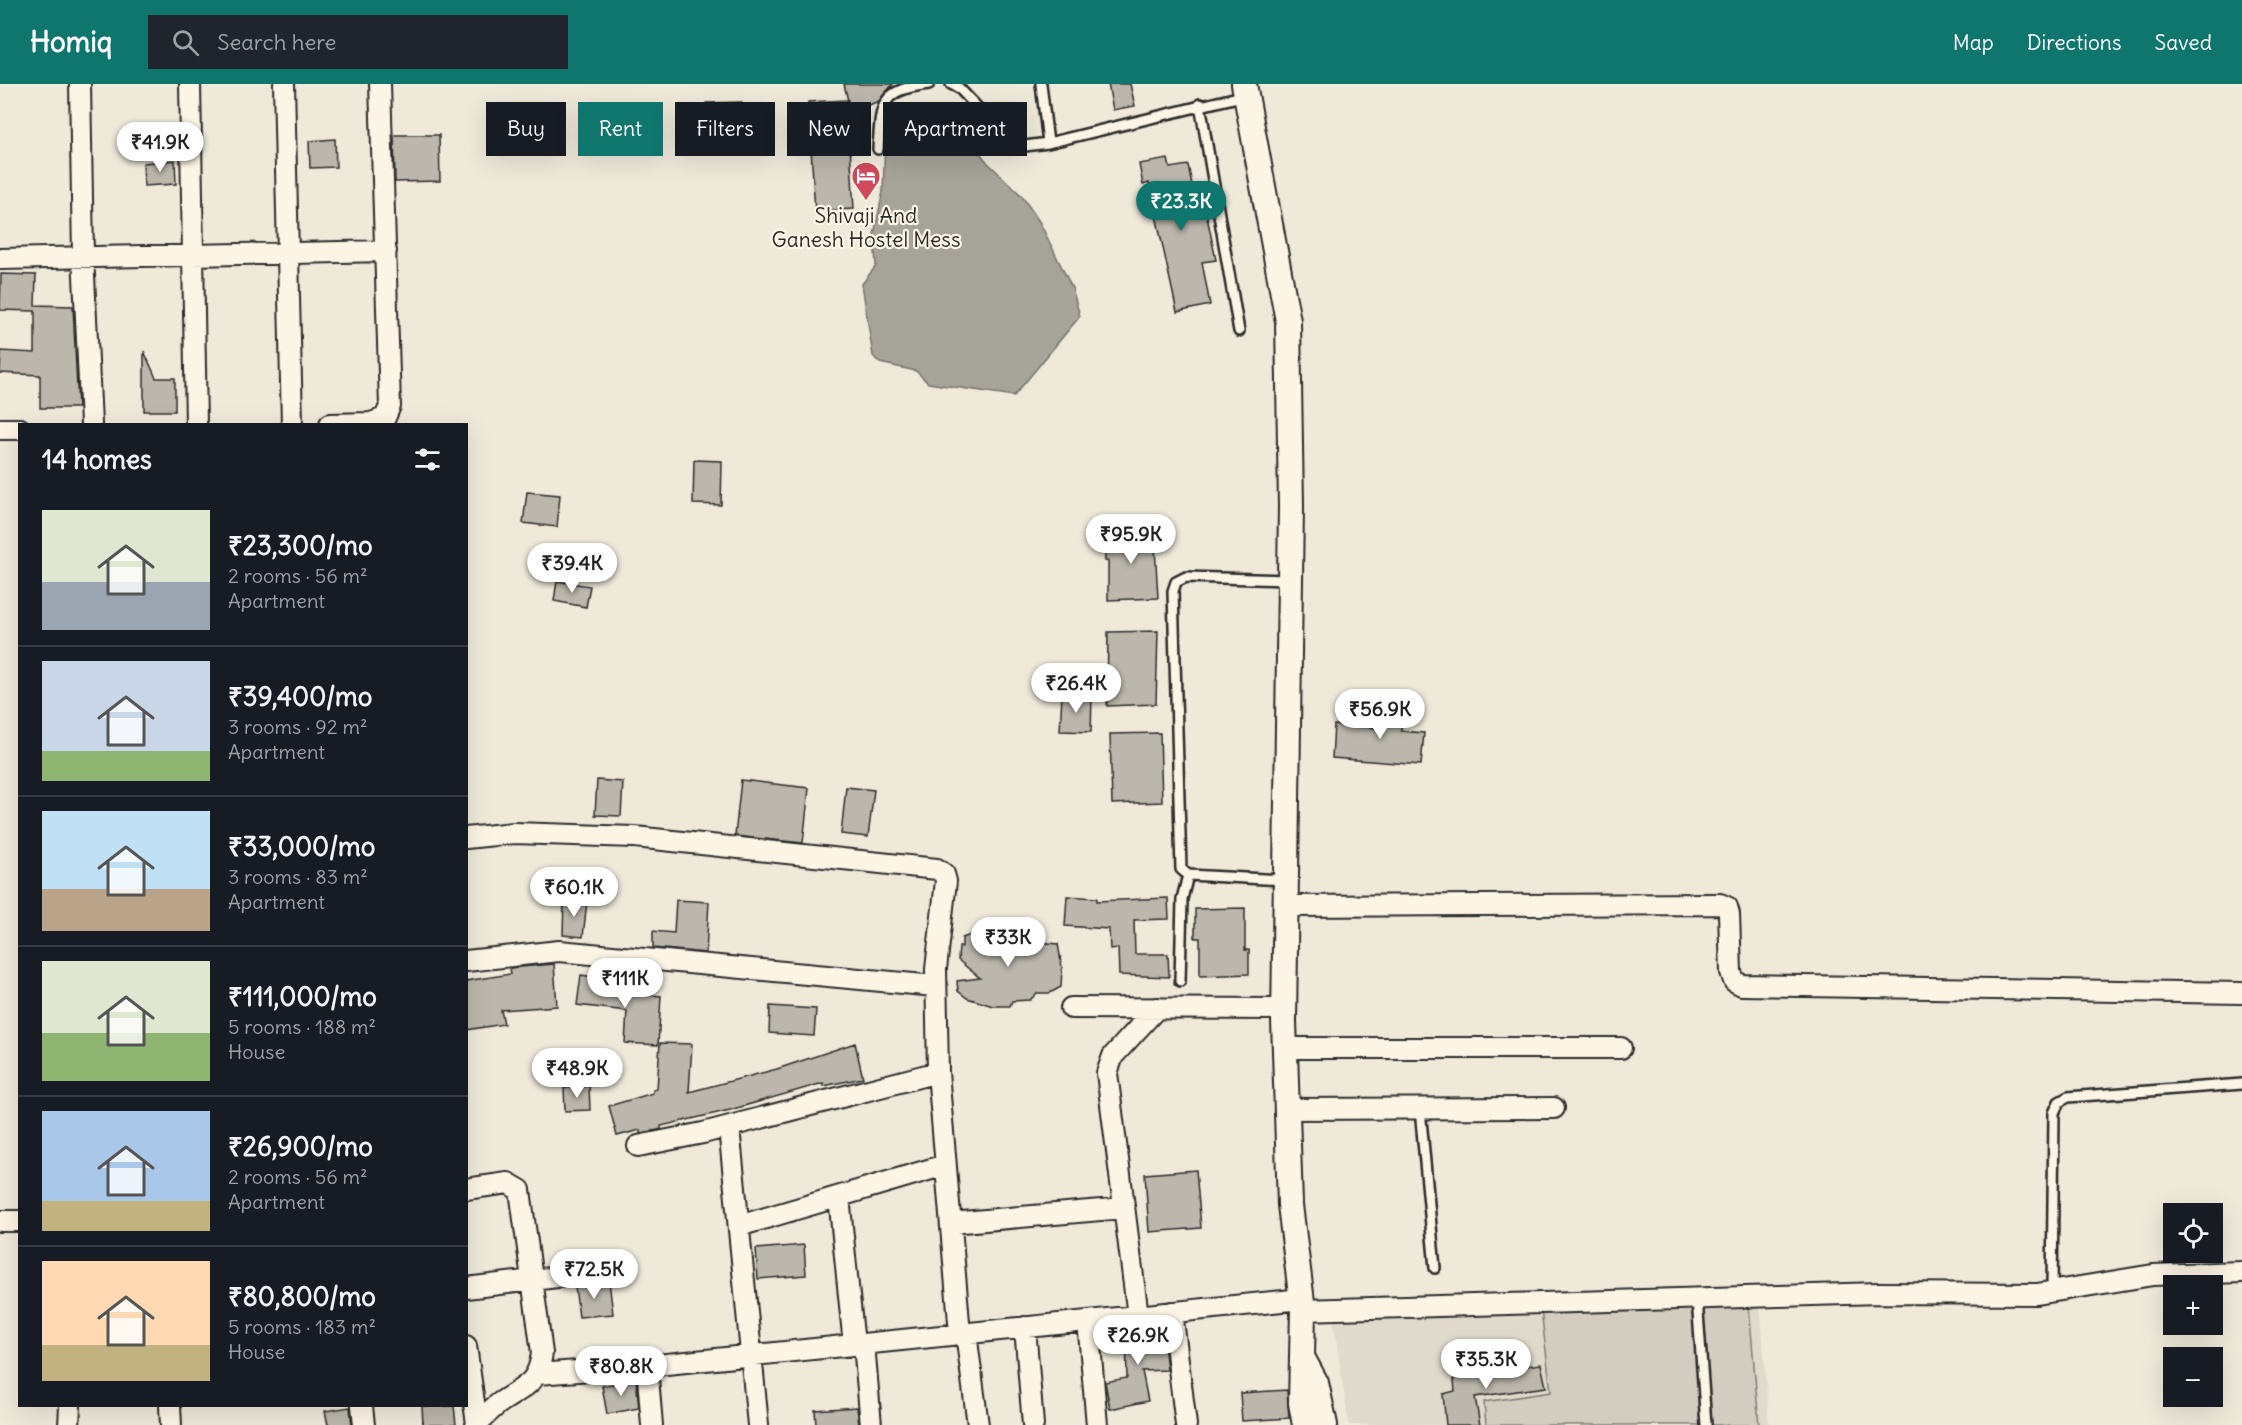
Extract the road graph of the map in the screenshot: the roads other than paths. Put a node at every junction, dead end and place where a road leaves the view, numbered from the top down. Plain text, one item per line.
1 (80, 84) edge
2 (190, 84) edge
3 (284, 84) edge
4 (380, 84) edge
5 (929, 84) edge
6 (951, 84) edge
7 (1041, 84) edge
8 (1245, 89) edge
9 (1200, 104) junction
10 (1048, 143) junction
11 (878, 149) dead end
12 (386, 251) junction
13 (194, 254) junction
14 (288, 254) junction
15 (83, 255) junction
16 (0, 259) edge
17 (1239, 330) dead end
18 (91, 423) edge
19 (196, 423) edge
20 (292, 423) edge
21 (371, 423) edge
22 (0, 429) edge
23 (18, 429) edge
24 (1290, 580) junction
25 (468, 838) edge
26 (1188, 875) junction
27 (1286, 880) junction
28 (1285, 906) junction
29 (468, 961) edge
30 (1180, 981) dead end
31 (935, 986) junction
32 (2242, 993) edge
33 (1071, 1008) dead end
34 (1157, 1008) junction
35 (1284, 1009) junction
36 (1285, 1048) junction
37 (1621, 1048) dead end
38 (938, 1072) junction
39 (2242, 1084) edge
40 (1554, 1108) dead end
41 (1287, 1109) junction
42 (1420, 1109) junction
43 (729, 1126) junction
44 (639, 1146) dead end
45 (945, 1165) junction
46 (468, 1189) edge
47 (839, 1197) junction
48 (1124, 1208) junction
49 (0, 1221) edge
50 (18, 1221) edge
51 (951, 1223) junction
52 (739, 1226) junction
53 (1435, 1268) dead end
54 (599, 1272) dead end
55 (2242, 1272) edge
56 (533, 1281) junction
57 (468, 1288) edge
58 (2052, 1292) junction
59 (1697, 1298) junction
60 (1303, 1304) junction
61 (1172, 1312) junction
62 (1138, 1316) junction
63 (1088, 1321) junction
64 (1025, 1328) junction
65 (963, 1334) junction
66 (860, 1345) junction
67 (750, 1356) junction
68 (1303, 1359) junction
69 (468, 1360) edge
70 (647, 1366) junction
71 (537, 1374) junction
72 (70, 1407) edge
73 (170, 1407) edge
74 (362, 1407) edge
75 (477, 1424) edge
76 (69, 1425) edge
77 (171, 1425) edge
78 (364, 1425) edge
79 (652, 1425) edge
80 (758, 1425) edge
81 (871, 1425) edge
82 (978, 1425) edge
83 (1033, 1425) edge
84 (1098, 1425) edge
85 (1186, 1425) edge
86 (1305, 1425) edge
87 (1325, 1425) edge
88 (1706, 1425) edge

1 - 15 street
2 - 13 street
3 - 14 street
4 - 12 street
5 - 11 lane
6 - 10 lane
7 - 10 lane
8 - 9 lane
8 - 24 street
9 - 10 lane
9 - 17 lane
12 - 14 street
12 - 21 street
13 - 14 street
13 - 15 street
13 - 19 street
14 - 20 street
15 - 16 street
15 - 18 street
22 - 23 street
24 - 26 lane
24 - 27 street
25 - 31 street
26 - 27 lane
26 - 30 lane
27 - 28 street
28 - 32 street
28 - 35 street
29 - 31 street
31 - 38 street
33 - 34 street
34 - 35 street
34 - 48 street
35 - 36 street
36 - 37 street
36 - 41 street
38 - 43 street
38 - 45 street
39 - 58 lane
40 - 42 street
41 - 42 street
41 - 60 street
42 - 53 lane
43 - 44 street
43 - 52 street
45 - 47 street
45 - 51 street
46 - 56 street
47 - 52 street
47 - 66 street
48 - 51 street
48 - 62 street
49 - 50 street
51 - 65 street
52 - 67 street
54 - 56 street
55 - 58 street
56 - 57 street
56 - 71 street
58 - 59 street
59 - 60 street
59 - 88 lane
60 - 61 street
60 - 68 street
61 - 62 street
61 - 85 street
62 - 63 street
63 - 64 street
63 - 84 street
64 - 65 street
64 - 83 street
65 - 66 street
65 - 82 street
66 - 67 street
66 - 81 street
67 - 70 street
67 - 80 street
68 - 86 street
68 - 87 street
69 - 75 street
70 - 71 street
70 - 79 street
71 - 75 street
72 - 76 street
73 - 77 street
74 - 78 street

